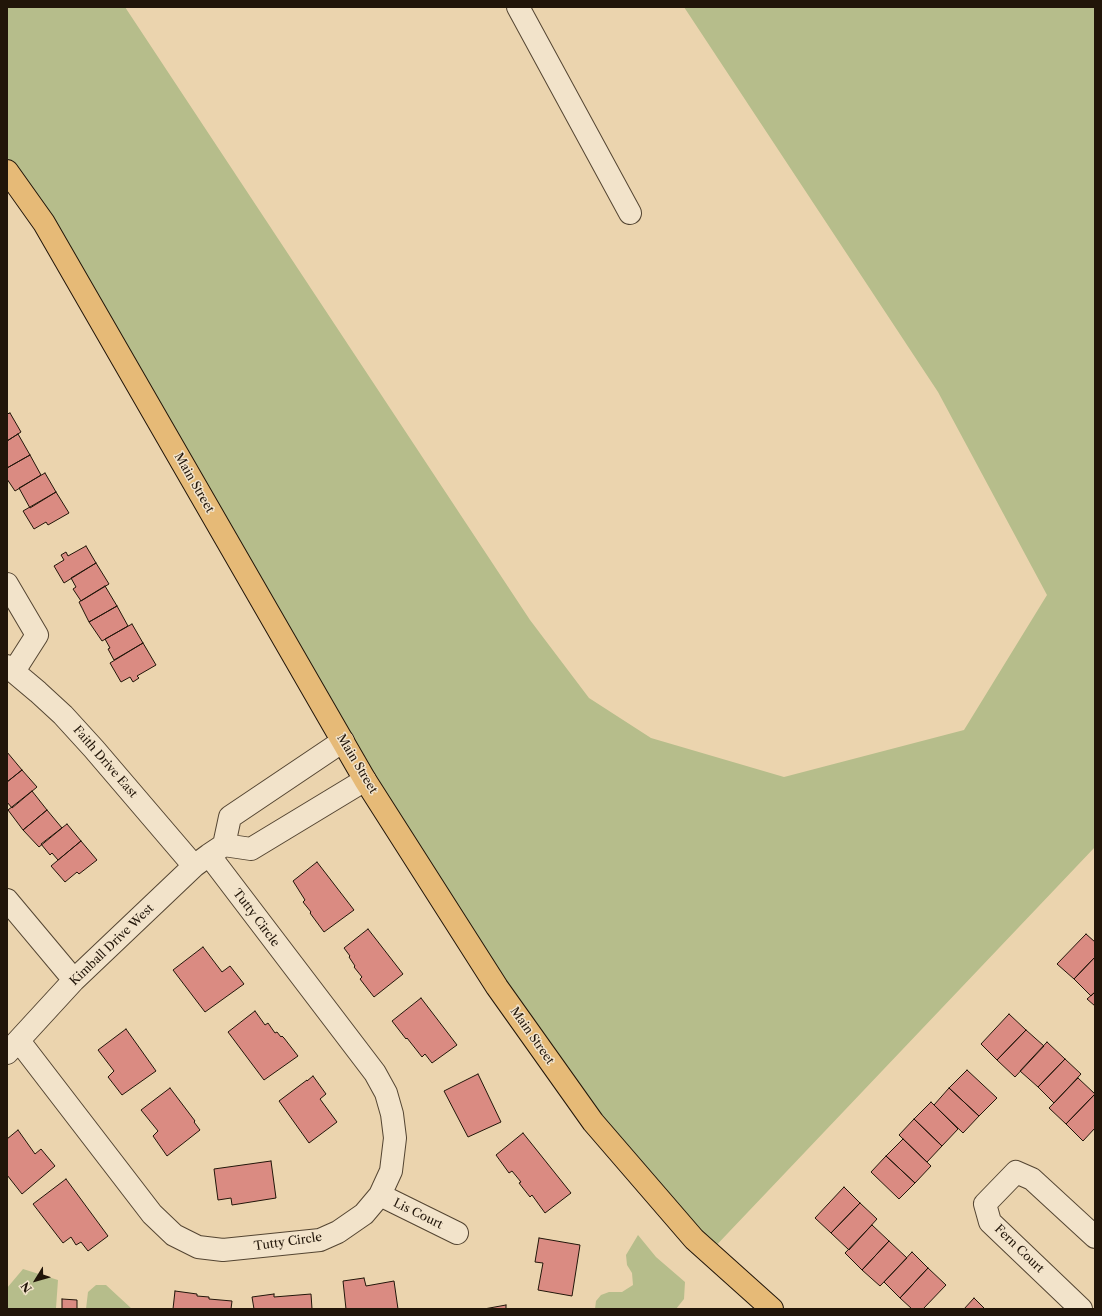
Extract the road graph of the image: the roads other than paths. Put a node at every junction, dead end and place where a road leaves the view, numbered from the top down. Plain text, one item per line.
1 (518, 7) edge
2 (7, 171) edge
3 (630, 213) dead end
4 (7, 584) edge
5 (10, 668) edge
6 (343, 741) junction
7 (365, 780) junction
8 (209, 855) junction
9 (7, 900) edge
10 (74, 980) junction
11 (13, 1047) edge
12 (380, 1195) junction
13 (457, 1233) dead end
14 (1095, 1237) edge
15 (772, 1309) edge
16 (1081, 1309) edge

1 - 3 street
2 - 6 main road, Main Street
4 - 5 street
5 - 8 street, Faith Drive East
6 - 7 main road, Main Street
6 - 8 street
7 - 8 street
7 - 15 main road, Main Street
8 - 10 street, Kimball Drive West
8 - 12 street, Tutty Circle
9 - 10 street
10 - 11 street, Kimball Drive West
11 - 12 street, Tutty Circle
12 - 13 street, Lis Court
14 - 16 street, Fern Court

